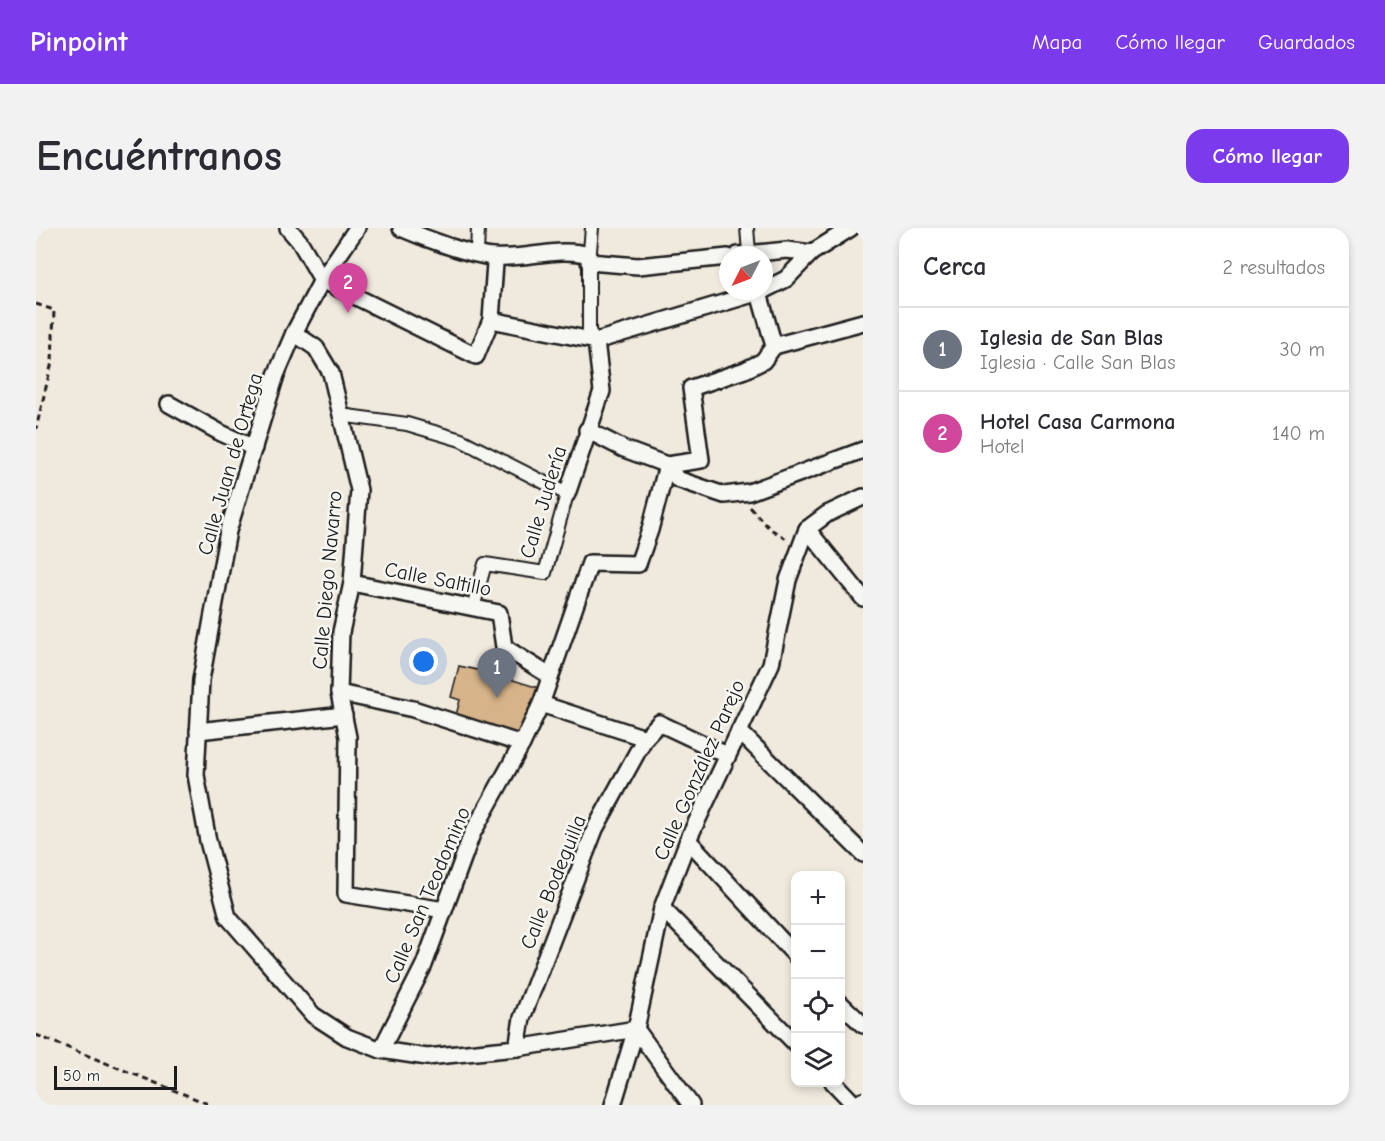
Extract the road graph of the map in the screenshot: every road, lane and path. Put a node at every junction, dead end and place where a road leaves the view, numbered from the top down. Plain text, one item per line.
1 (288, 228) edge
2 (357, 228) edge
3 (401, 228) edge
4 (478, 228) edge
5 (592, 228) edge
6 (747, 228) edge
7 (851, 228) edge
8 (744, 246) edge
9 (773, 251) edge
10 (811, 253) junction
11 (477, 254) junction
12 (492, 257) junction
13 (719, 258) edge
14 (589, 259) junction
15 (322, 280) junction
16 (773, 286) edge
17 (732, 300) edge
18 (764, 300) edge
19 (36, 304) edge
20 (491, 321) junction
21 (863, 322) edge
22 (294, 333) junction
23 (596, 341) junction
24 (774, 346) junction
25 (169, 404) dead end
26 (340, 415) junction
27 (36, 429) edge
28 (587, 430) junction
29 (254, 448) junction
30 (863, 450) edge
31 (863, 456) edge
32 (838, 459) junction
33 (667, 465) junction
34 (738, 493) junction
35 (567, 494) junction
36 (863, 497) edge
37 (807, 530) junction
38 (799, 547) junction
39 (352, 583) junction
40 (863, 598) edge
41 (473, 608) junction
42 (550, 676) junction
43 (339, 693) junction
44 (541, 704) junction
45 (344, 715) junction
46 (198, 731) junction
47 (739, 731) junction
48 (645, 738) junction
49 (522, 744) junction
50 (727, 755) junction
51 (688, 840) junction
52 (863, 854) edge
53 (662, 908) junction
54 (444, 910) junction
55 (791, 952) edge
56 (845, 1008) edge
57 (863, 1025) edge
58 (636, 1029) junction
59 (36, 1035) edge
60 (791, 1040) edge
61 (517, 1048) junction
62 (381, 1050) junction
63 (837, 1087) edge
64 (211, 1105) edge
65 (613, 1105) edge
66 (691, 1105) edge
67 (855, 1105) edge

1 - 15 street
2 - 15 street, Calle Juan de Ortega
3 - 11 street
4 - 11 street
5 - 14 street
6 - 8 street
7 - 10 street
9 - 10 street
10 - 16 street
11 - 12 street
12 - 14 street
12 - 20 street
13 - 14 street
14 - 23 street
15 - 20 street
15 - 22 street, Calle Juan de Ortega
17 - 23 street
18 - 24 street
19 - 27 path
20 - 23 street
21 - 24 street
22 - 26 street, Calle Diego Navarro
22 - 29 street, Calle Juan de Ortega
23 - 28 street, Calle Judería
24 - 33 street
25 - 29 street
26 - 35 street
26 - 39 street, Calle Diego Navarro
28 - 33 street
28 - 35 street, Calle Judería
29 - 46 street, Calle Juan de Ortega
30 - 32 street
31 - 32 street
32 - 34 street
33 - 34 street
33 - 42 street, Calle San Teodomino
34 - 38 path
35 - 41 street, Calle Judería
36 - 37 street
37 - 38 street, Calle González Parejo
37 - 40 street
38 - 47 street, Calle González Parejo
39 - 41 street, Calle Saltillo
39 - 43 street, Calle Diego Navarro
41 - 42 street, Calle Saltillo
42 - 44 street, Calle San Teodomino
43 - 45 street, Calle Diego Navarro
43 - 49 street
44 - 48 street
44 - 49 street, Calle San Teodomino
45 - 46 street
45 - 54 street, Calle Diego Navarro
46 - 62 street, Calle Juan de Ortega
47 - 50 street, Calle González Parejo
47 - 52 street
48 - 50 street
48 - 61 street, Calle Bodeguilla
49 - 54 street, Calle San Teodomino
50 - 51 street, Calle González Parejo
51 - 53 street, Calle González Parejo
51 - 55 street
53 - 58 street, Calle González Parejo
53 - 60 street
54 - 62 street, Calle San Teodomino
56 - 57 street
58 - 61 street, Calle Juan de Ortega
58 - 65 street, Calle González Parejo
58 - 66 street
59 - 64 path
61 - 62 street, Calle Juan de Ortega
63 - 67 street

